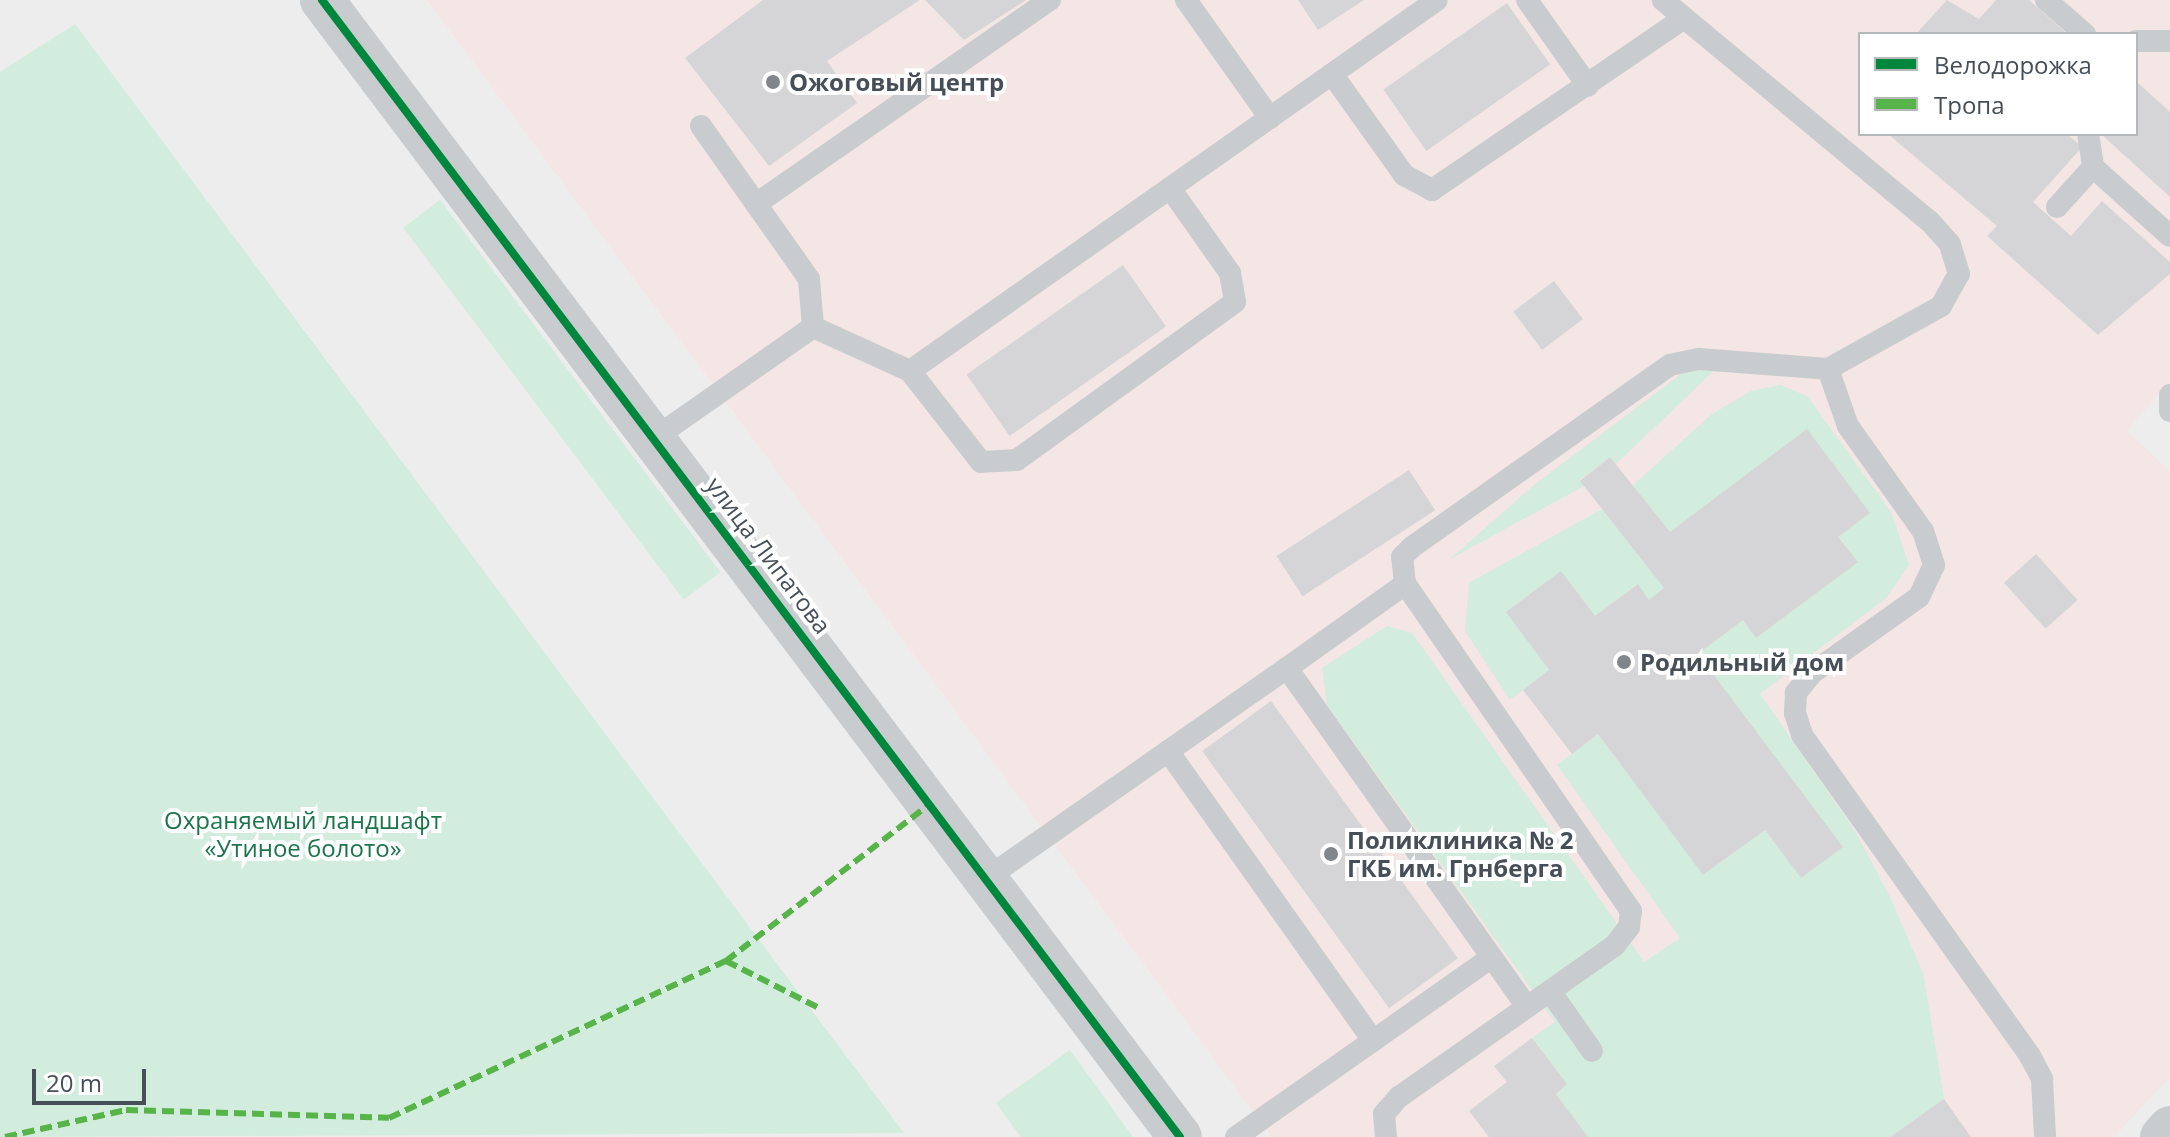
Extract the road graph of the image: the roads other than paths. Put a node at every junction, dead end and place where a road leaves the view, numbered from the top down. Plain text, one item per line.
1 (322, 0) edge
2 (1050, 0) edge
3 (1186, 0) edge
4 (1437, 0) edge
5 (1527, 0) edge
6 (1663, 0) edge
7 (2046, 0) edge
8 (1684, 18) junction
9 (2083, 32) edge
10 (2138, 41) edge
11 (2170, 41) edge
12 (1332, 74) junction
13 (1588, 86) junction
14 (1270, 118) junction
15 (701, 126) dead end
16 (2088, 136) edge
17 (2093, 167) junction
18 (1170, 188) junction
19 (756, 204) junction
20 (2057, 207) dead end
21 (2170, 236) edge
22 (813, 327) junction
23 (1828, 369) junction
24 (910, 371) junction
25 (2170, 395) edge
26 (2170, 411) edge
27 (656, 437) junction
28 (1405, 584) junction
29 (1287, 668) junction
30 (1168, 751) junction
31 (987, 878) junction
32 (1491, 958) junction
33 (1550, 991) junction
34 (1527, 1007) junction
35 (1373, 1041) junction
36 (1592, 1051) dead end
37 (2170, 1128) edge
38 (1180, 1137) edge
39 (1236, 1137) edge
40 (1386, 1137) edge
41 (2045, 1137) edge
42 (2162, 1137) edge

1 - 27 street, улица Липатова
2 - 19 lane
3 - 14 lane
4 - 12 lane
5 - 13 lane
6 - 8 lane
7 - 9 lane
8 - 13 lane
8 - 23 lane
10 - 11 lane
12 - 13 lane
12 - 14 lane
14 - 18 lane
15 - 19 lane
16 - 17 lane
17 - 20 lane
17 - 21 lane
18 - 24 lane
18 - 24 lane
19 - 22 lane
22 - 24 lane
22 - 27 lane
23 - 28 lane
23 - 41 lane
25 - 26 lane
27 - 31 street, улица Липатова
28 - 29 lane
28 - 33 lane
29 - 30 lane
29 - 32 lane
30 - 31 lane
30 - 35 lane
31 - 38 street, улица Липатова
32 - 34 lane
32 - 35 lane
33 - 34 lane
33 - 36 lane
34 - 40 lane
35 - 39 lane
37 - 42 street

